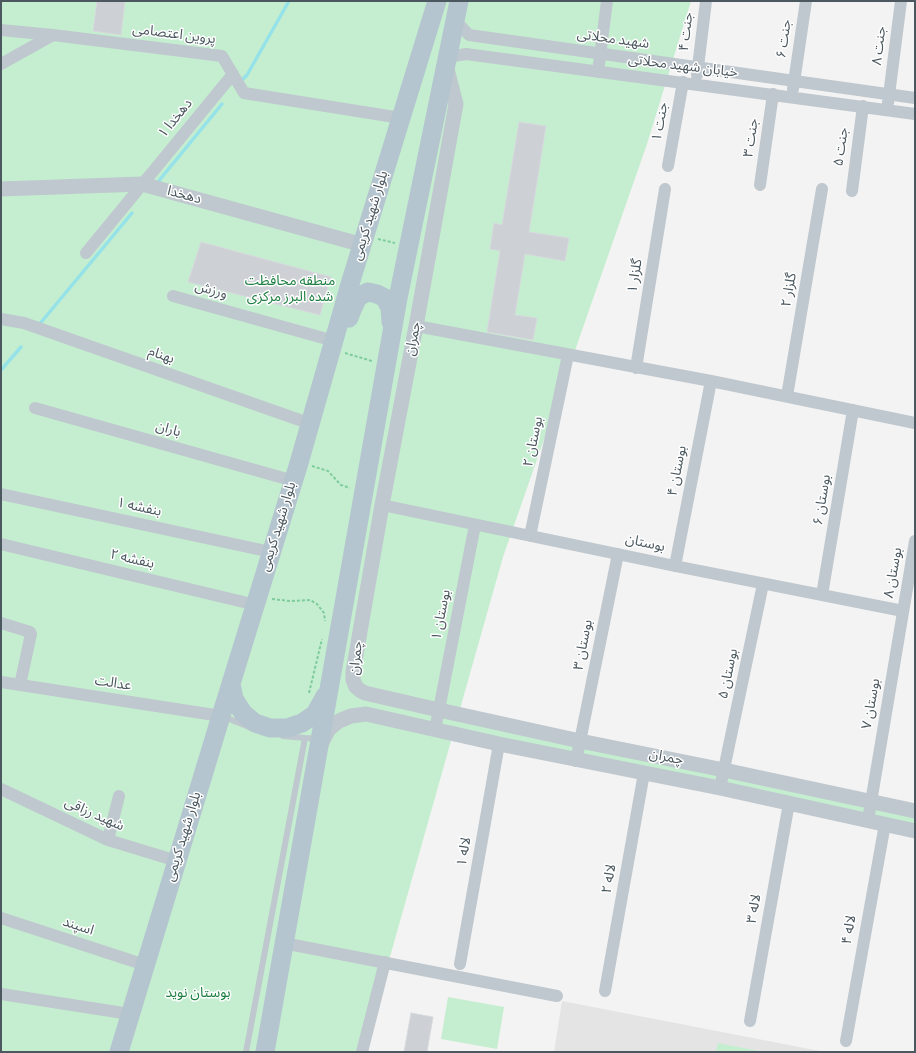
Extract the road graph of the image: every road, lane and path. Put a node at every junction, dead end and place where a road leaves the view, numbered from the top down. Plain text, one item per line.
1 (437, 1) edge
2 (459, 1) edge
3 (607, 1) edge
4 (706, 1) edge
5 (806, 1) edge
6 (902, 1) edge
7 (455, 20) junction
8 (1, 30) edge
9 (53, 35) junction
10 (544, 46) junction
11 (601, 54) junction
12 (447, 61) junction
13 (1, 64) edge
14 (541, 64) junction
15 (698, 67) junction
16 (598, 72) junction
17 (233, 74) junction
18 (794, 81) junction
19 (683, 82) junction
20 (696, 84) junction
21 (773, 94) junction
22 (889, 95) junction
23 (792, 97) junction
24 (915, 98) edge
25 (863, 106) junction
26 (887, 110) junction
27 (915, 114) edge
28 (402, 118) junction
29 (668, 166) dead end
30 (142, 184) junction
31 (760, 185) dead end
32 (1, 189) edge
33 (665, 189) dead end
34 (822, 189) dead end
35 (852, 191) dead end
36 (363, 245) junction
37 (86, 253) dead end
38 (173, 296) dead end
39 (1, 319) edge
40 (416, 326) junction
41 (392, 330) junction
42 (334, 341) junction
43 (568, 355) junction
44 (636, 368) junction
45 (326, 371) junction
46 (711, 381) junction
47 (787, 396) junction
48 (35, 408) dead end
49 (853, 410) junction
50 (915, 423) edge
51 (311, 424) junction
52 (299, 463) junction
53 (294, 481) junction
54 (364, 490) junction
55 (1, 494) edge
56 (382, 505) junction
57 (475, 525) junction
58 (530, 536) junction
59 (915, 541) edge
60 (1, 544) edge
61 (271, 552) junction
62 (618, 554) junction
63 (675, 566) junction
64 (763, 584) junction
65 (822, 595) junction
66 (257, 600) junction
67 (902, 611) junction
68 (1, 623) edge
69 (325, 623) dead end
70 (323, 635) dead end
71 (1, 682) edge
72 (231, 684) junction
73 (20, 685) junction
74 (330, 685) junction
75 (309, 694) dead end
76 (439, 710) junction
77 (221, 716) junction
78 (435, 730) junction
79 (259, 732) dead end
80 (266, 734) dead end
81 (580, 741) junction
82 (315, 742) junction
83 (499, 744) junction
84 (576, 761) junction
85 (724, 770) junction
86 (644, 773) junction
87 (720, 788) junction
88 (1, 789) edge
89 (119, 796) dead end
90 (870, 801) junction
91 (789, 803) junction
92 (915, 811) edge
93 (868, 820) junction
94 (884, 824) junction
95 (915, 831) edge
96 (108, 840) junction
97 (177, 862) junction
98 (1, 918) edge
99 (283, 943) junction
100 (385, 962) junction
101 (460, 964) dead end
102 (145, 965) junction
103 (605, 991) dead end
104 (1, 994) edge
105 (557, 996) dead end
106 (130, 1014) junction
107 (750, 1021) dead end
108 (846, 1041) dead end
109 (119, 1052) edge
110 (246, 1052) edge
111 (265, 1052) edge
112 (362, 1052) edge

1 - 28 main road, بلوار شهید کریمی
2 - 7 main road
3 - 11 street
4 - 15 street, جنت ۴
5 - 18 street, جنت ۶
6 - 22 street, جنت ۸
7 - 10 street, شهید محلاتی
7 - 12 main road
8 - 9 street
9 - 13 street
9 - 17 street, پروین اعتصامی
10 - 11 street, شهید محلاتی
10 - 14 street
11 - 15 street, شهید محلاتی
11 - 16 street
12 - 14 street, خیابان شهید محلاتی
12 - 40 street, چمران
12 - 41 main road
14 - 16 street, خیابان شهید محلاتی
15 - 18 street, شهید محلاتی
15 - 20 street, جنت ۴
16 - 19 street, خیابان شهید محلاتی
17 - 28 street, پروین اعتصامی
17 - 30 street, دهخدا ۱
18 - 22 street, شهید محلاتی
18 - 23 street, جنت ۶
19 - 20 street, خیابان شهید محلاتی
19 - 29 street, جنت ۱
20 - 21 street, خیابان شهید محلاتی
21 - 23 street, خیابان شهید محلاتی
21 - 31 street, جنت ۳
22 - 24 street, شهید محلاتی
22 - 26 street, جنت ۸
23 - 25 street, خیابان شهید محلاتی
25 - 26 street, خیابان شهید محلاتی
25 - 35 street, جنت ۵
26 - 27 street, خیابان شهید محلاتی
28 - 36 main road, بلوار شهید کریمی
30 - 32 street, دهخدا
30 - 36 street, دهخدا
30 - 37 street, دهخدا ۱
33 - 44 street, گلزار ۱
34 - 47 street, گلزار ۲
36 - 42 main road, بلوار شهید کریمی
38 - 42 street, ورزش
39 - 51 street, بهنام
40 - 43 street
40 - 56 street, چمران
41 - 45 main road
41 - 54 main road
42 - 45 main road, بلوار شهید کریمی
43 - 44 street
43 - 58 street, بوستان ۲
44 - 46 street
45 - 51 main road, بلوار شهید کریمی
46 - 47 street
46 - 63 street, بوستان ۴
47 - 49 street
48 - 53 street, باران
49 - 50 street
49 - 65 street, بوستان ۶
51 - 52 main road, بلوار شهید کریمی
52 - 53 main road, بلوار شهید کریمی
52 - 54 path
53 - 61 main road, بلوار شهید کریمی
54 - 74 main road
55 - 61 street, بنفشه ۱
56 - 57 street, بوستان
56 - 76 street, چمران
57 - 58 street, بوستان
57 - 76 street, بوستان ۱
58 - 62 street, بوستان
59 - 67 street, بوستان ۸
60 - 66 street, بنفشه ۲
61 - 66 main road, بلوار شهید کریمی
62 - 63 street, بوستان
62 - 81 street, بوستان ۳
63 - 64 street, بوستان
64 - 65 street, بوستان
64 - 85 street, بوستان ۵
65 - 67 street, بوستان
66 - 69 path
66 - 72 main road, بلوار شهید کریمی
67 - 90 street, بوستان ۷
68 - 73 street
70 - 75 path
71 - 73 street, عدالت
72 - 74 main road
72 - 77 main road, بلوار شهید کریمی
73 - 77 street, عدالت
74 - 82 main road
76 - 78 street, بوستان ۱
76 - 81 street, چمران
77 - 79 lane
77 - 97 main road, بلوار شهید کریمی
78 - 82 street, چمران
78 - 83 street, چمران
80 - 82 lane
81 - 84 street, بوستان ۳
81 - 85 street, چمران
82 - 99 main road
82 - 110 lane
83 - 84 street, چمران
83 - 101 street, لاله ۱
84 - 86 street, چمران
85 - 87 street, بوستان ۵
85 - 90 street, چمران
86 - 87 street, چمران
86 - 103 street, لاله ۲
87 - 91 street, چمران
88 - 96 street, شهید رزاقی
89 - 96 street
90 - 92 street, چمران
90 - 93 street, بوستان ۷
91 - 93 street, چمران
91 - 107 street, لاله ۳
93 - 94 street, چمران
94 - 95 street, چمران
94 - 108 street, لاله ۴
96 - 97 street, شهید رزاقی
97 - 102 main road, بلوار شهید کریمی
98 - 102 street, اسپند
99 - 100 street
99 - 111 main road
100 - 105 street
100 - 112 street
102 - 106 main road, بلوار شهید کریمی
104 - 106 street
106 - 109 main road, بلوار شهید کریمی

